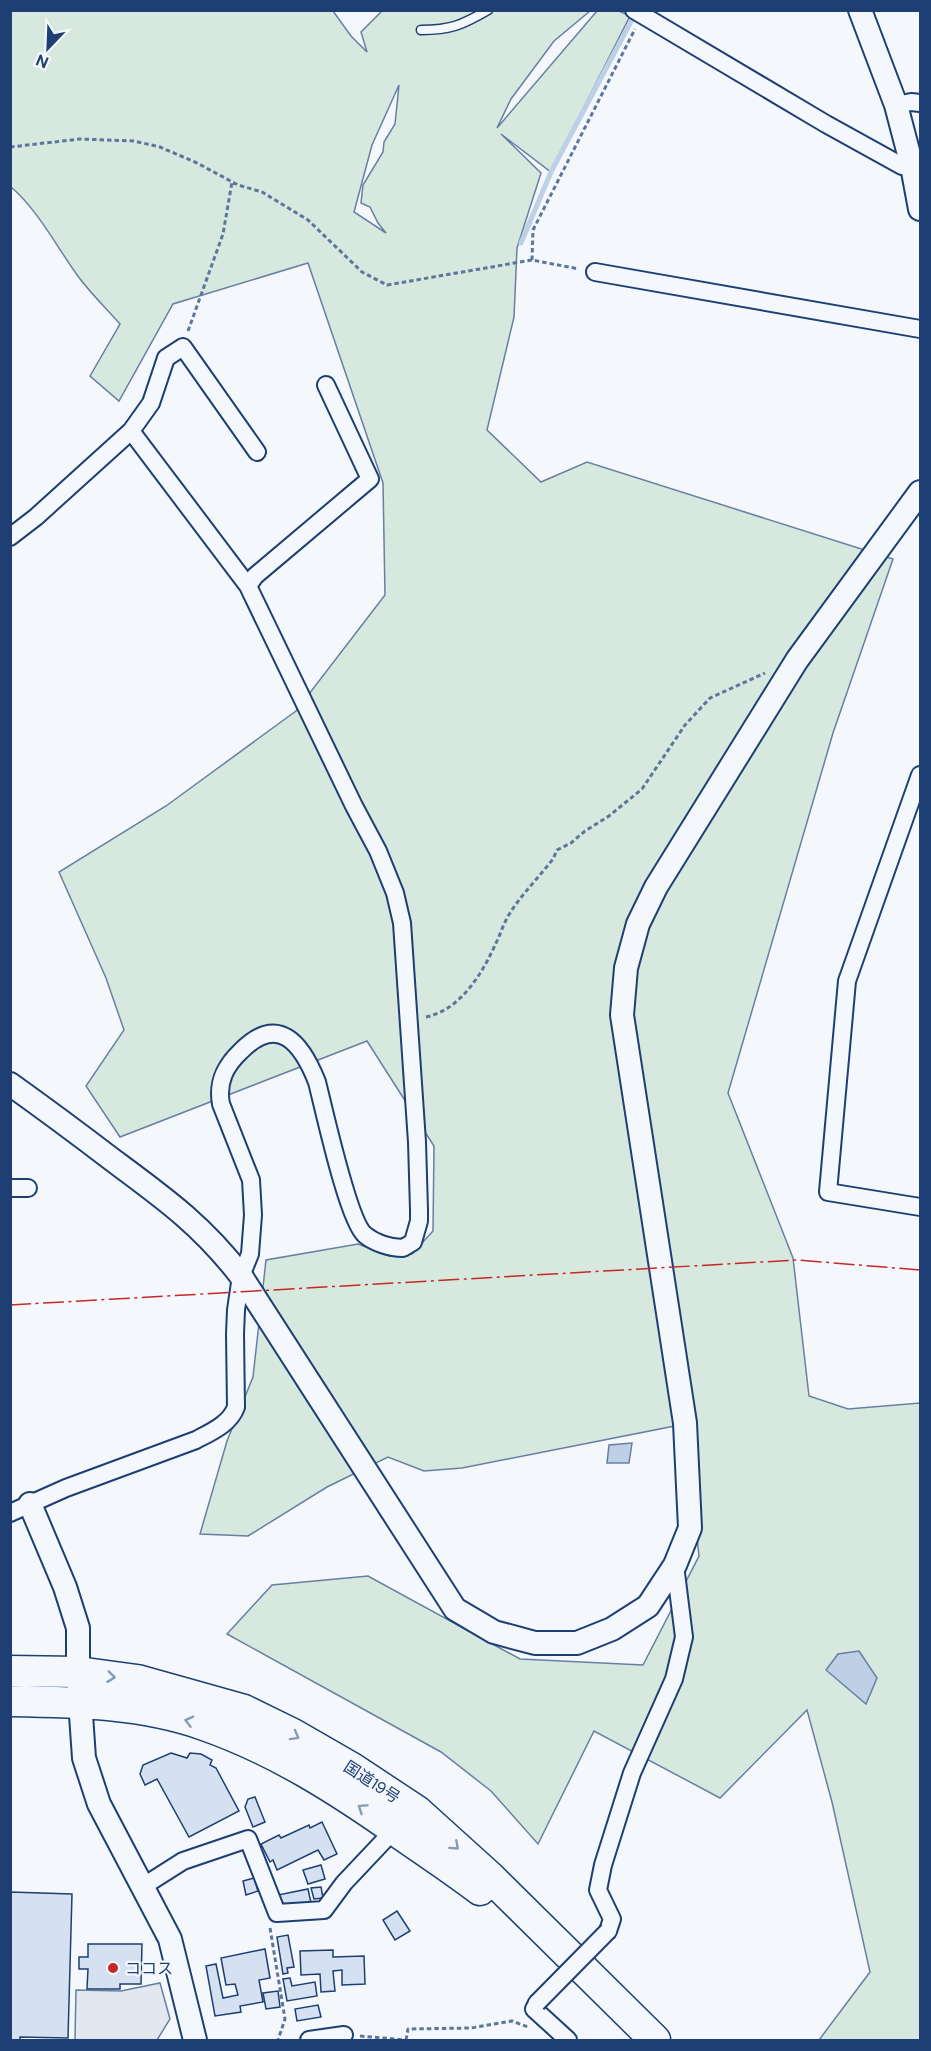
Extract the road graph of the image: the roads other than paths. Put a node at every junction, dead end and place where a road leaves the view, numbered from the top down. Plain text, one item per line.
1 (488, 10) edge
2 (860, 10) edge
3 (638, 13) edge
4 (421, 30) dead end
5 (921, 103) edge
6 (896, 105) junction
7 (912, 166) junction
8 (921, 209) edge
9 (595, 272) road end
10 (921, 329) edge
11 (326, 385) dead end
12 (130, 431) junction
13 (257, 452) dead end
14 (921, 492) edge
15 (10, 537) edge
16 (248, 586) junction
17 (921, 775) edge
18 (10, 1084) edge
19 (10, 1188) edge
20 (28, 1188) dead end
21 (921, 1207) edge
22 (241, 1276) junction
23 (20, 1509) edge
24 (675, 1565) junction
25 (10, 1671) edge
26 (78, 1672) junction
27 (10, 1701) edge
28 (81, 1702) junction
29 (394, 1830) junction
30 (142, 1887) junction
31 (344, 2035) road end
32 (195, 2040) edge
33 (309, 2040) edge
34 (568, 2040) edge
35 (641, 2040) edge
36 (655, 2040) edge

1 - 4 lane
2 - 6 street
3 - 7 street
5 - 6 street
6 - 7 street
7 - 8 street
9 - 10 street
11 - 16 street
12 - 13 street
12 - 15 street
12 - 16 street
14 - 24 street
16 - 22 street
17 - 21 street
18 - 22 street
19 - 20 street
22 - 23 street
22 - 24 street
23 - 26 street
24 - 34 street, bridge
25 - 26 highway, 国道19号
26 - 28 street
26 -> 36 highway, 国道19号
27 - 28 highway, 国道19号
29 -> 28 highway, 国道19号
28 - 30 street
29 - 30 street
29 - 35 highway, 国道19号
30 - 32 street
31 - 33 street

